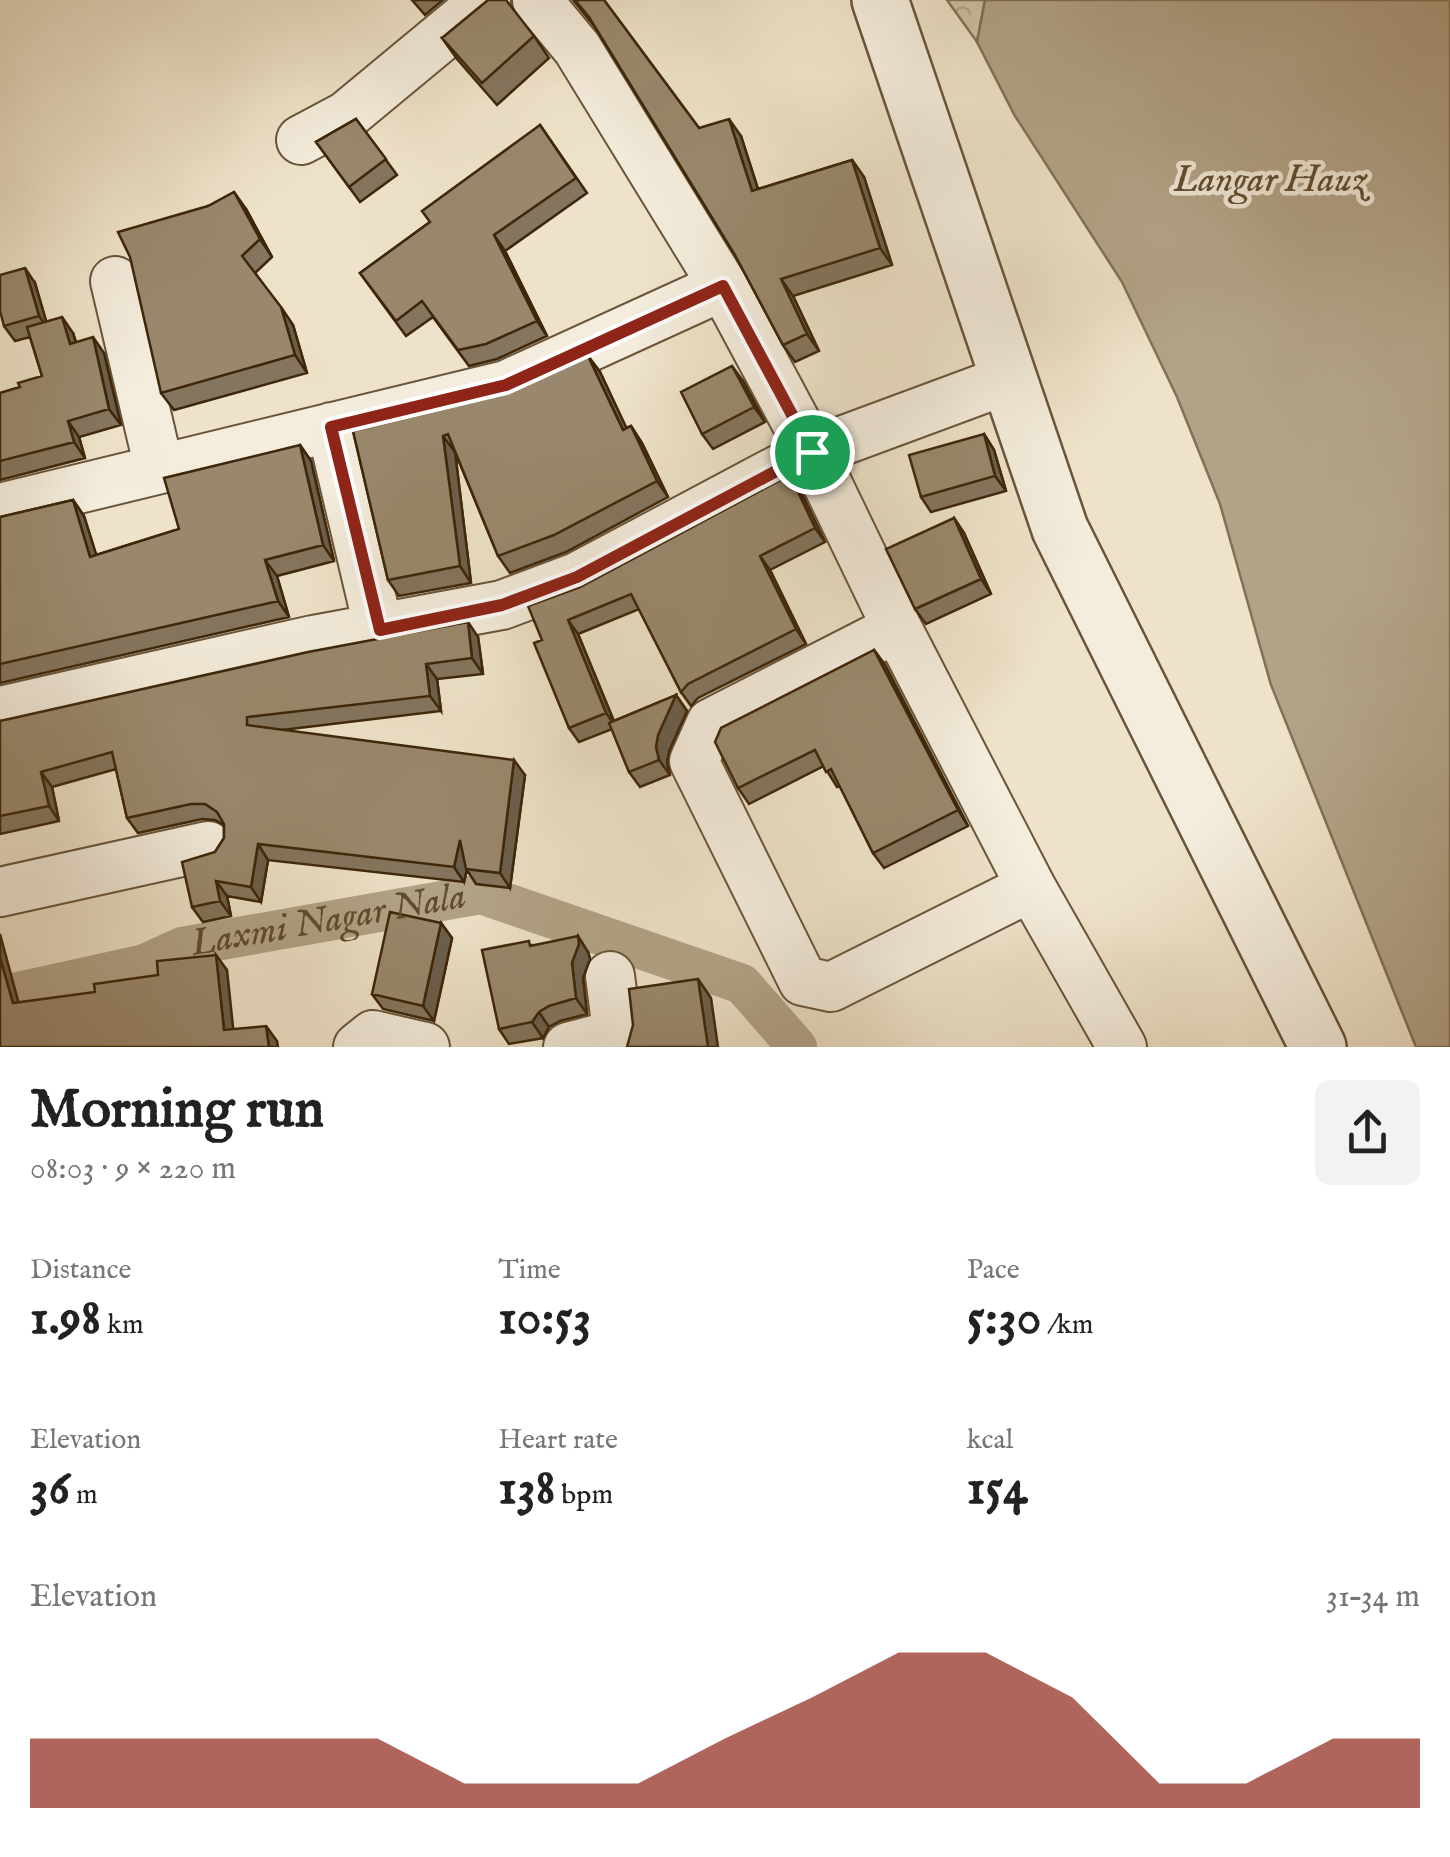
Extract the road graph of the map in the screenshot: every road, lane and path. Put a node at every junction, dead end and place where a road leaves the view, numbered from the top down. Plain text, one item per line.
1 (486, 0) edge
2 (537, 0) edge
3 (880, 0) edge
4 (301, 140) dead end
5 (115, 281) dead end
6 (723, 286) junction
7 (1009, 379) junction
8 (331, 427) junction
9 (812, 452) junction
10 (159, 468) junction
11 (0, 508) edge
12 (897, 628) junction
13 (380, 630) junction
14 (0, 710) edge
15 (208, 846) dead end
16 (1031, 887) junction
17 (0, 892) edge
18 (610, 976) dead end
19 (618, 1041) edge
20 (358, 1047) edge
21 (425, 1047) edge
22 (568, 1047) edge
23 (1122, 1047) edge
24 (1318, 1047) edge

1 - 4 street
2 - 6 street
3 - 7 street
5 - 10 street
6 - 8 street
6 - 9 street
7 - 9 street
7 - 24 street
8 - 10 street
8 - 13 street
9 - 12 street
9 - 13 street
10 - 11 street
12 - 16 street
12 - 16 street
13 - 14 street
15 - 17 street
16 - 23 street
18 - 19 street
19 - 22 street
20 - 21 street

